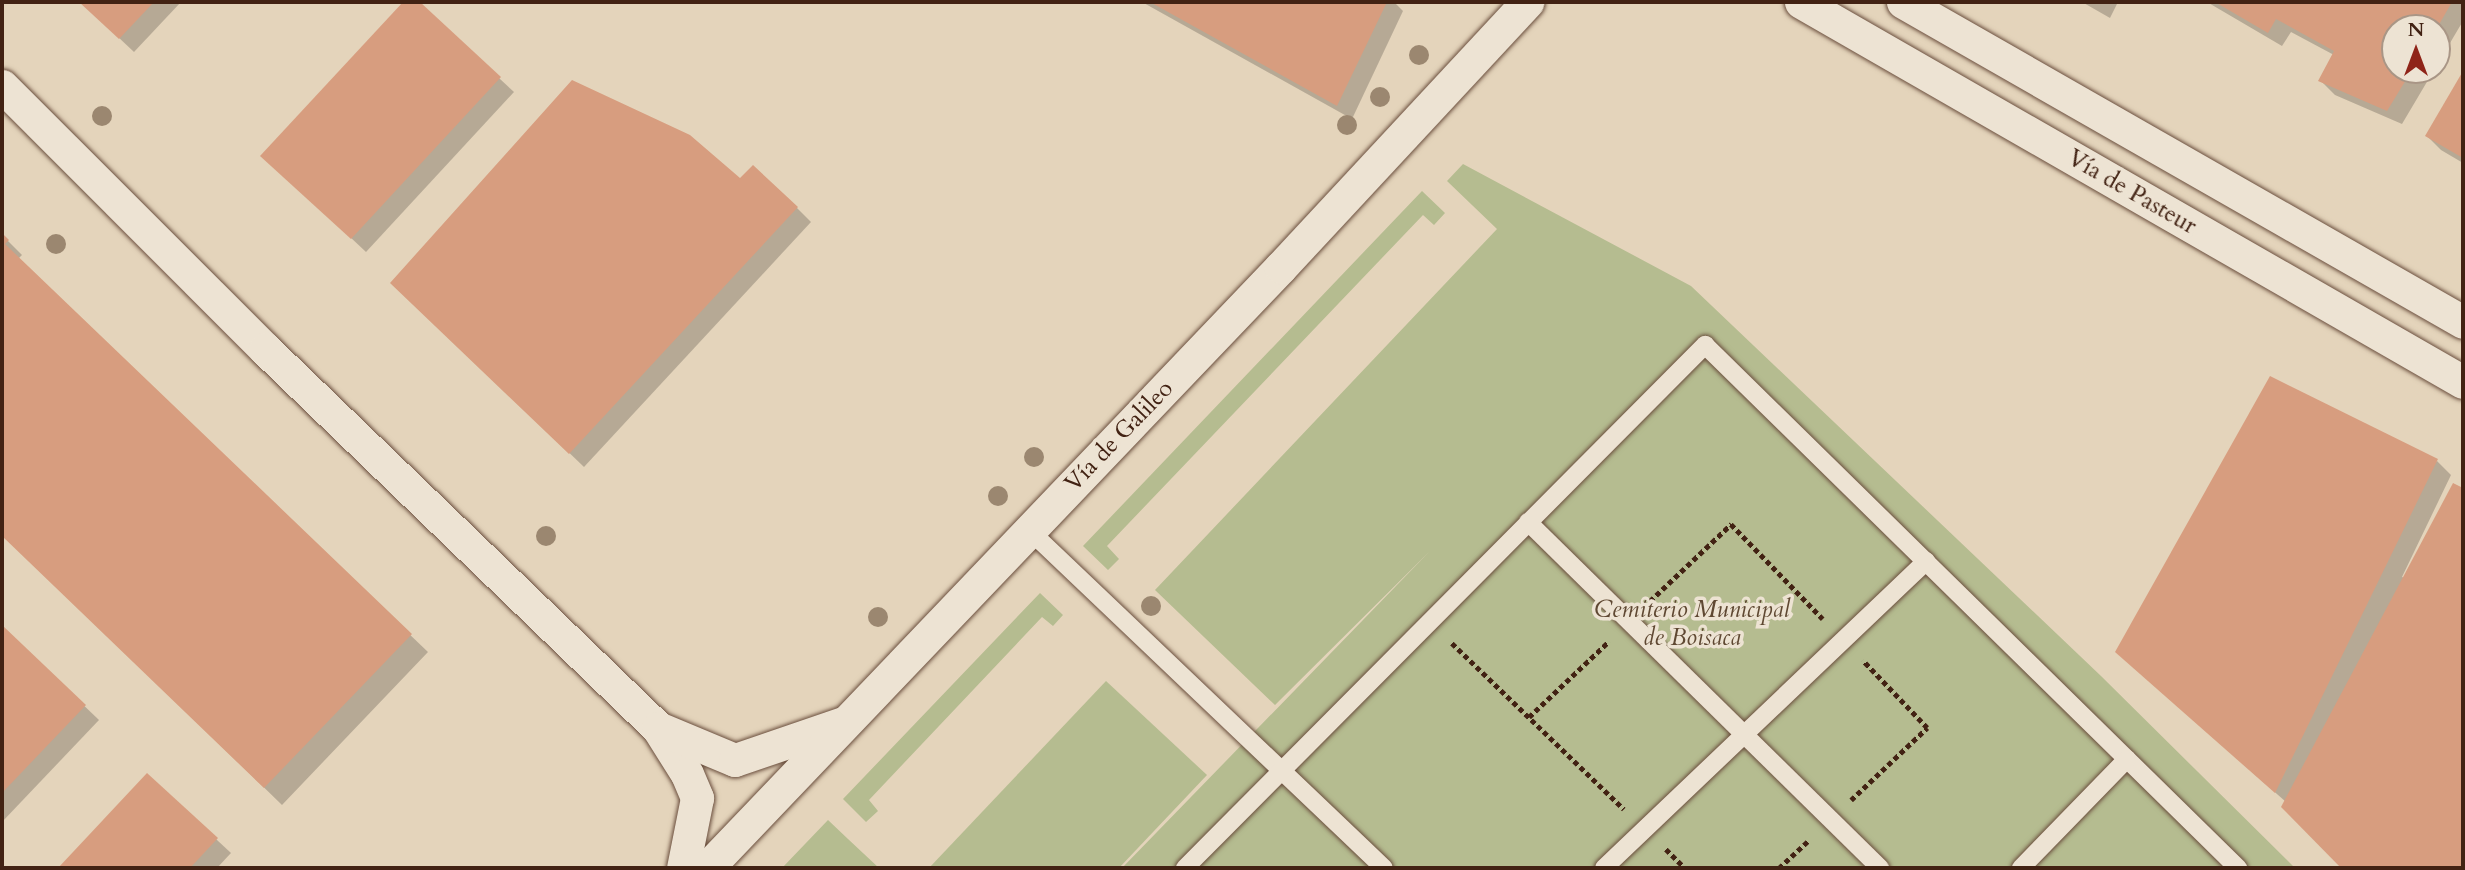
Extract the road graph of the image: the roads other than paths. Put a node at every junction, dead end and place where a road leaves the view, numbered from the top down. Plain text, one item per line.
1 (1527, 2) edge
2 (1801, 2) edge
3 (1903, 2) edge
4 (2, 86) edge
5 (2463, 322) edge
6 (2463, 382) edge
7 (1528, 522) junction
8 (1029, 530) junction
9 (1926, 561) junction
10 (846, 722) junction
11 (658, 728) junction
12 (1744, 734) junction
13 (735, 760) junction
14 (2127, 760) junction
15 (1282, 769) junction
16 (783, 788) junction
17 (696, 798) junction
18 (718, 857) edge
19 (683, 868) edge
20 (1185, 868) edge
21 (1384, 868) edge
22 (1604, 868) edge
23 (1881, 868) edge
24 (2021, 868) edge
25 (2238, 868) edge

1 - 8 street, Vía de Galileo
2 - 6 street, Vía de Pasteur
3 - 5 street, Vía de Pasteur
4 - 11 street
7 - 9 lane
7 - 12 lane
7 - 15 lane
8 - 10 street, Vía de Galileo
8 - 15 lane
9 - 12 lane
9 - 14 lane
10 - 13 street
10 - 16 street, Vía de Galileo
11 - 13 street
11 - 17 street
12 - 22 lane
12 - 23 lane
13 - 16 street
13 - 17 street
14 - 24 lane
14 - 25 lane
15 - 20 lane
15 - 21 lane
16 - 18 street, Vía de Galileo
17 - 18 street
17 - 19 street

